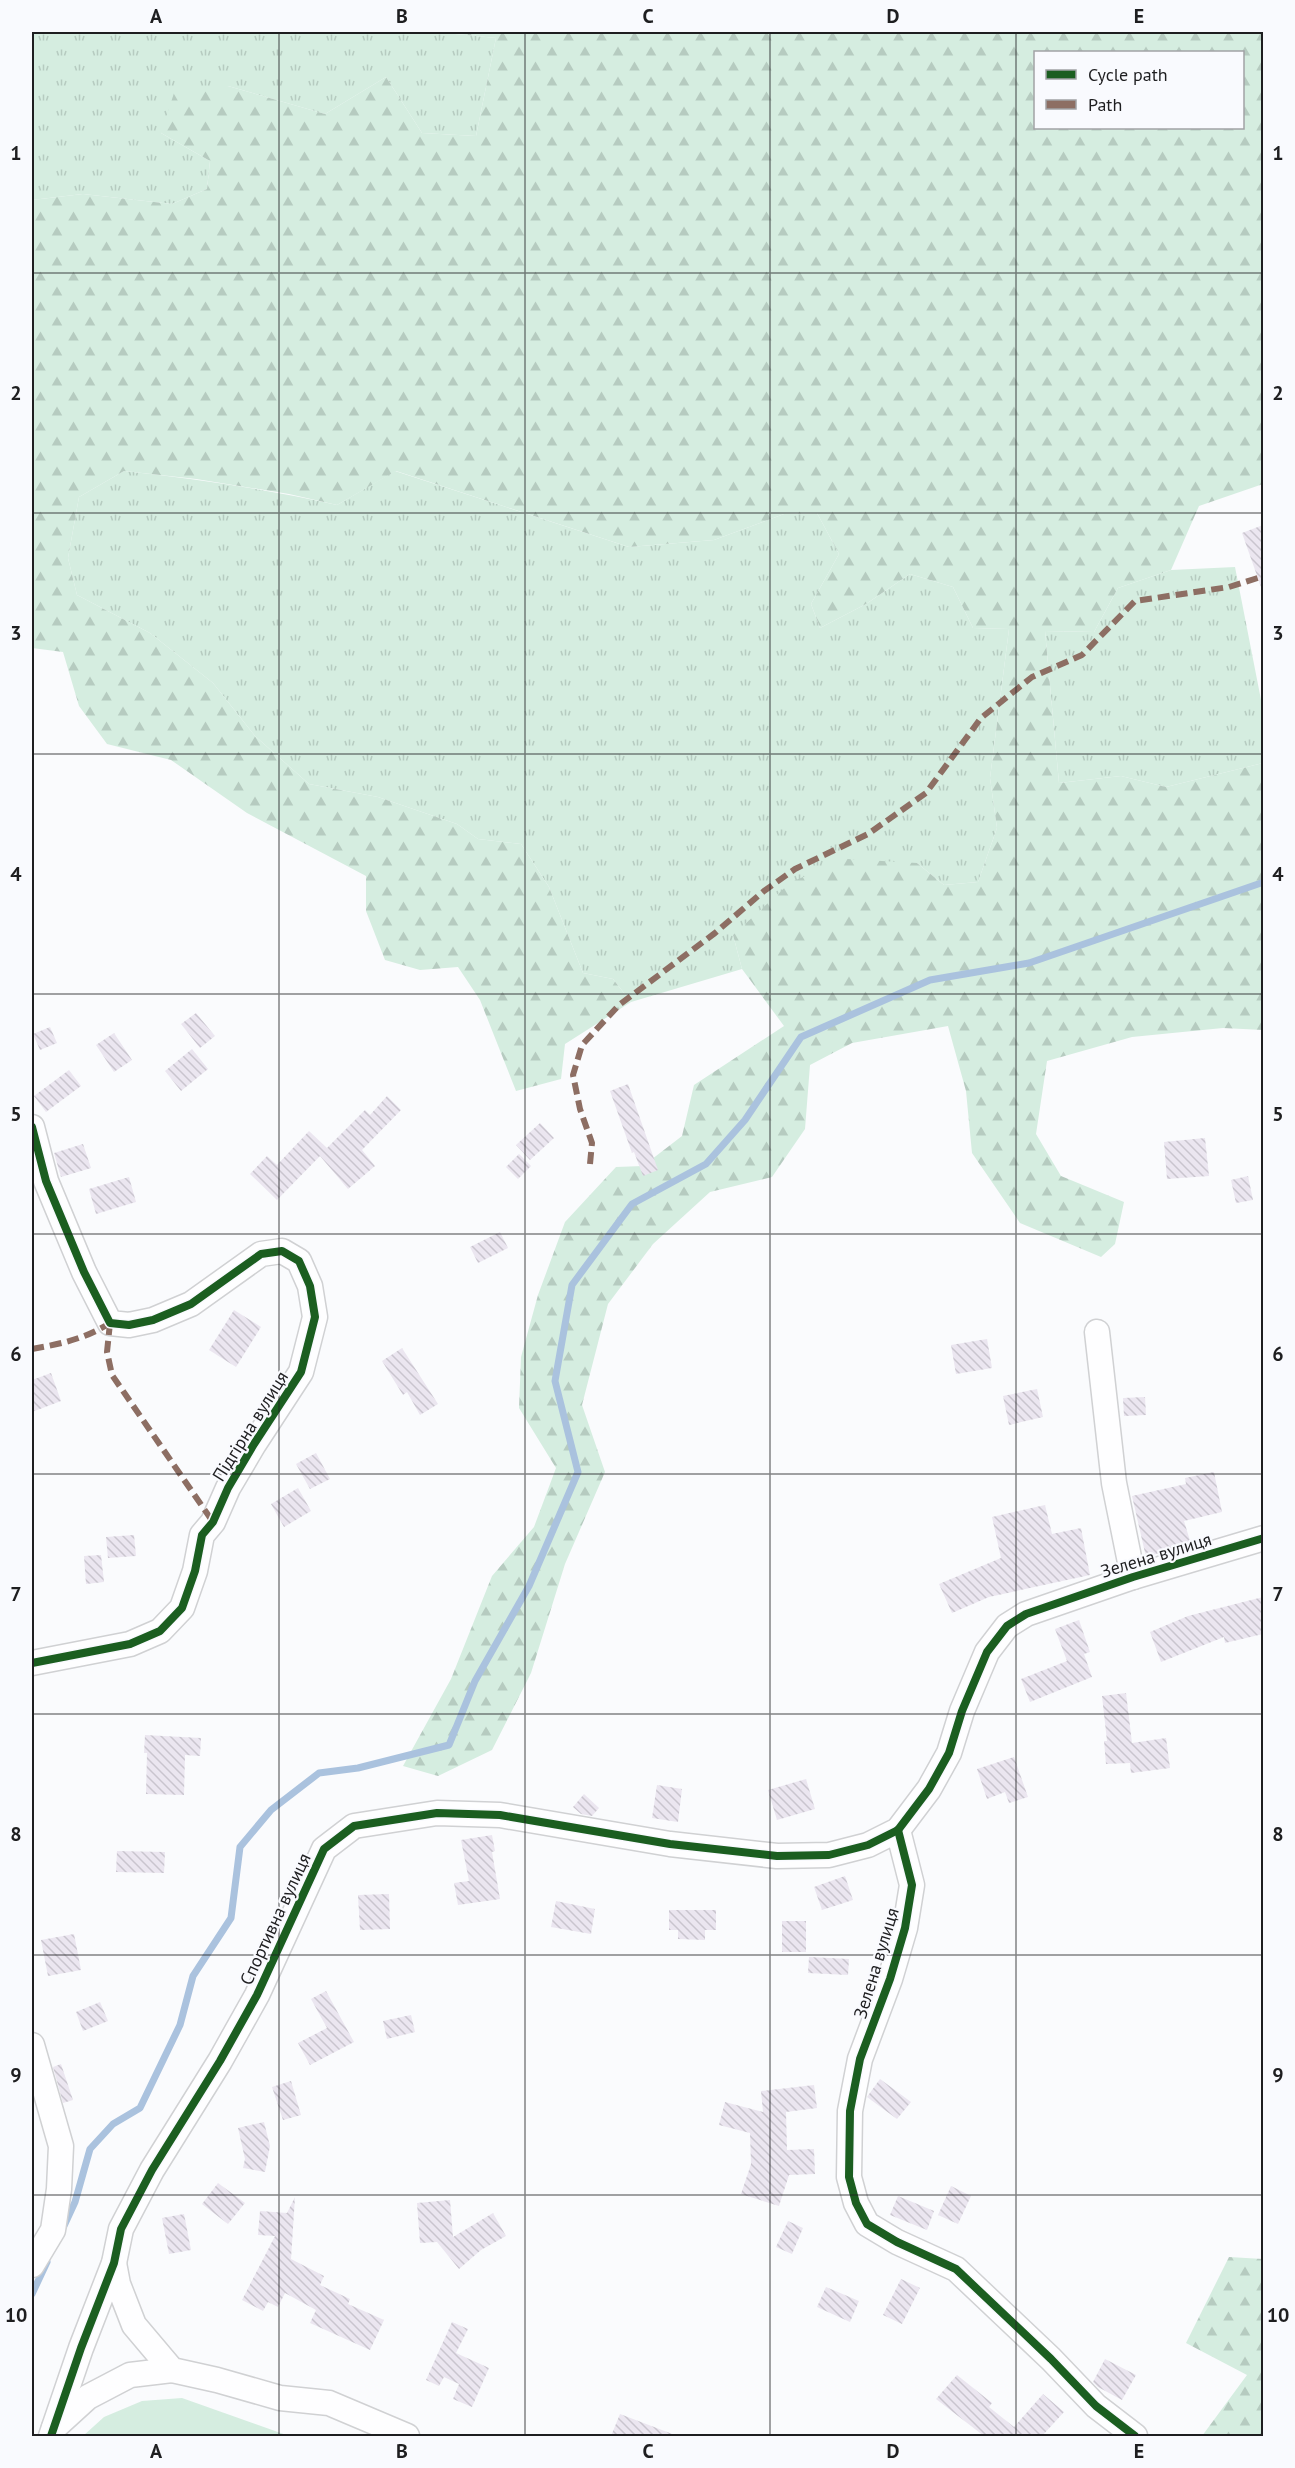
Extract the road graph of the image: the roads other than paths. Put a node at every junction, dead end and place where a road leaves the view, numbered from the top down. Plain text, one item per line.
1 (32, 1127) edge
2 (1097, 1332) dead end
3 (1263, 1538) edge
4 (1133, 1577) junction
5 (32, 1663) edge
6 (898, 1830) junction
7 (32, 2044) edge
8 (114, 2263) junction
9 (32, 2265) edge
10 (172, 2370) junction
11 (51, 2433) edge
12 (407, 2436) edge
13 (1135, 2436) edge

1 - 5 street, Підгірна вулиця
2 - 4 street
3 - 4 street, Зелена вулиця
4 - 6 street, Зелена вулиця
6 - 8 street, Спортивна вулиця
6 - 13 street, Зелена вулиця
7 - 9 street
8 - 10 street, Спортивна вулиця
8 - 11 street, Спортивна вулиця
10 - 11 street
10 - 12 street

